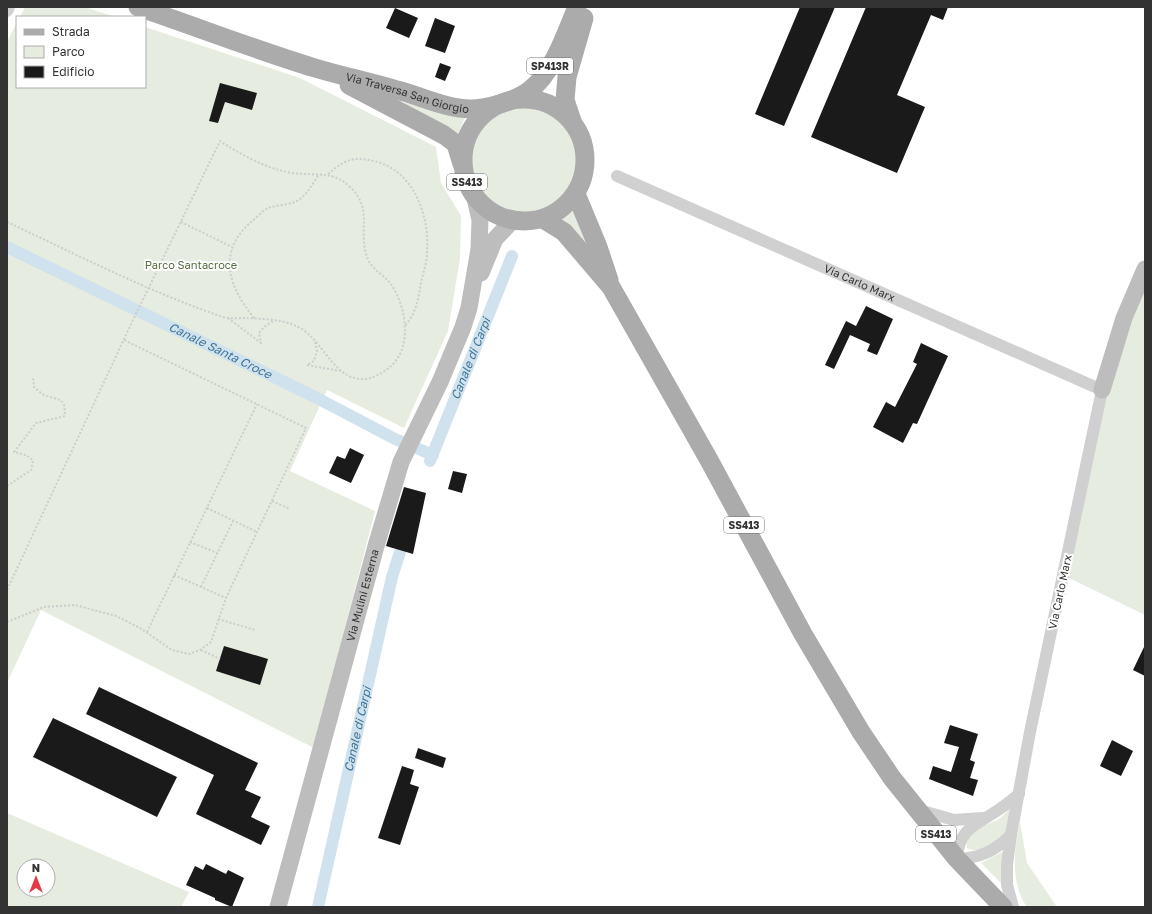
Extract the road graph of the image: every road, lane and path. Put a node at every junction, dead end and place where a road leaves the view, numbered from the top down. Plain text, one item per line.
1 (9, 7) edge
2 (138, 7) edge
3 (577, 7) edge
4 (588, 7) edge
5 (7, 11) edge
6 (315, 68) junction
7 (500, 104) junction
8 (572, 121) junction
9 (464, 169) junction
10 (318, 174) junction
11 (328, 174) junction
12 (617, 176) dead end
13 (474, 194) junction
14 (576, 194) junction
15 (543, 219) junction
16 (514, 220) junction
17 (7, 222) edge
18 (180, 222) junction
19 (232, 247) junction
20 (1145, 269) edge
21 (611, 287) junction
22 (150, 288) junction
23 (473, 293) junction
24 (226, 318) junction
25 (255, 319) junction
26 (273, 321) junction
27 (404, 328) junction
28 (124, 339) junction
29 (315, 341) junction
30 (341, 371) junction
31 (33, 376) dead end
32 (1102, 390) junction
33 (257, 404) junction
34 (7, 486) edge
35 (272, 501) junction
36 (207, 508) junction
37 (290, 509) dead end
38 (233, 521) junction
39 (257, 532) junction
40 (190, 542) junction
41 (217, 554) junction
42 (174, 575) junction
43 (200, 587) junction
44 (7, 590) edge
45 (226, 598) junction
46 (218, 619) junction
47 (7, 622) edge
48 (255, 630) dead end
49 (147, 632) junction
50 (7, 634) edge
51 (7, 649) edge
52 (200, 650) junction
53 (220, 659) dead end
54 (1019, 794) junction
55 (914, 808) junction
56 (986, 818) junction
57 (1011, 836) junction
58 (957, 859) junction
59 (278, 907) edge
60 (1003, 907) edge
61 (1013, 907) edge

1 - 5 street
2 - 6 main road, Via Traversa San Giorgio / SS413
3 - 7 main road, SP413R
4 - 8 main road, SP413R
6 - 7 main road, Via Traversa San Giorgio / SS413
6 - 9 main road, Via Traversa San Giorgio / SS413
7 - 8 main road, SS413
7 - 9 main road, SS413
8 - 14 main road, SS413
9 - 13 main road, SS413
10 - 11 path
10 - 18 path
10 - 19 path
11 - 27 path
11 - 27 path
12 - 32 street, Via Carlo Marx
13 - 16 main road, SS413
13 - 23 main road, Via Mulini Esterna
14 - 15 main road, SS413
14 - 21 main road, SS413
15 - 16 main road, SS413
15 - 21 main road, SS413
16 - 23 main road, Via Mulini Esterna
17 - 22 path
18 - 19 path
18 - 22 path
19 - 25 path
20 - 32 main road, Via Carlo Marx
21 - 55 main road, SS413
22 - 24 path
22 - 28 path
23 - 59 main road, Via Mulini Esterna
24 - 25 path
24 - 26 path
25 - 26 path
26 - 29 path
27 - 30 path
28 - 33 path
28 - 44 path
29 - 30 path
29 - 30 path
31 - 34 path
32 - 54 street, Via Carlo Marx
33 - 35 path
33 - 36 path
35 - 37 path
35 - 39 path
36 - 38 path
36 - 40 path
38 - 39 path
38 - 41 path
39 - 45 path
40 - 41 path
40 - 42 path
41 - 43 path
42 - 43 path
42 - 49 path
43 - 45 path
45 - 46 path
46 - 48 path
46 - 52 path
47 - 49 path
49 - 52 path
50 - 51 path
52 - 53 path
54 - 56 street
54 - 57 street, Via Carlo Marx
55 - 56 street
55 - 58 main road, SS413
56 - 58 street
57 - 58 street
57 - 61 street, Via Carlo Marx
58 - 60 main road, SS413

